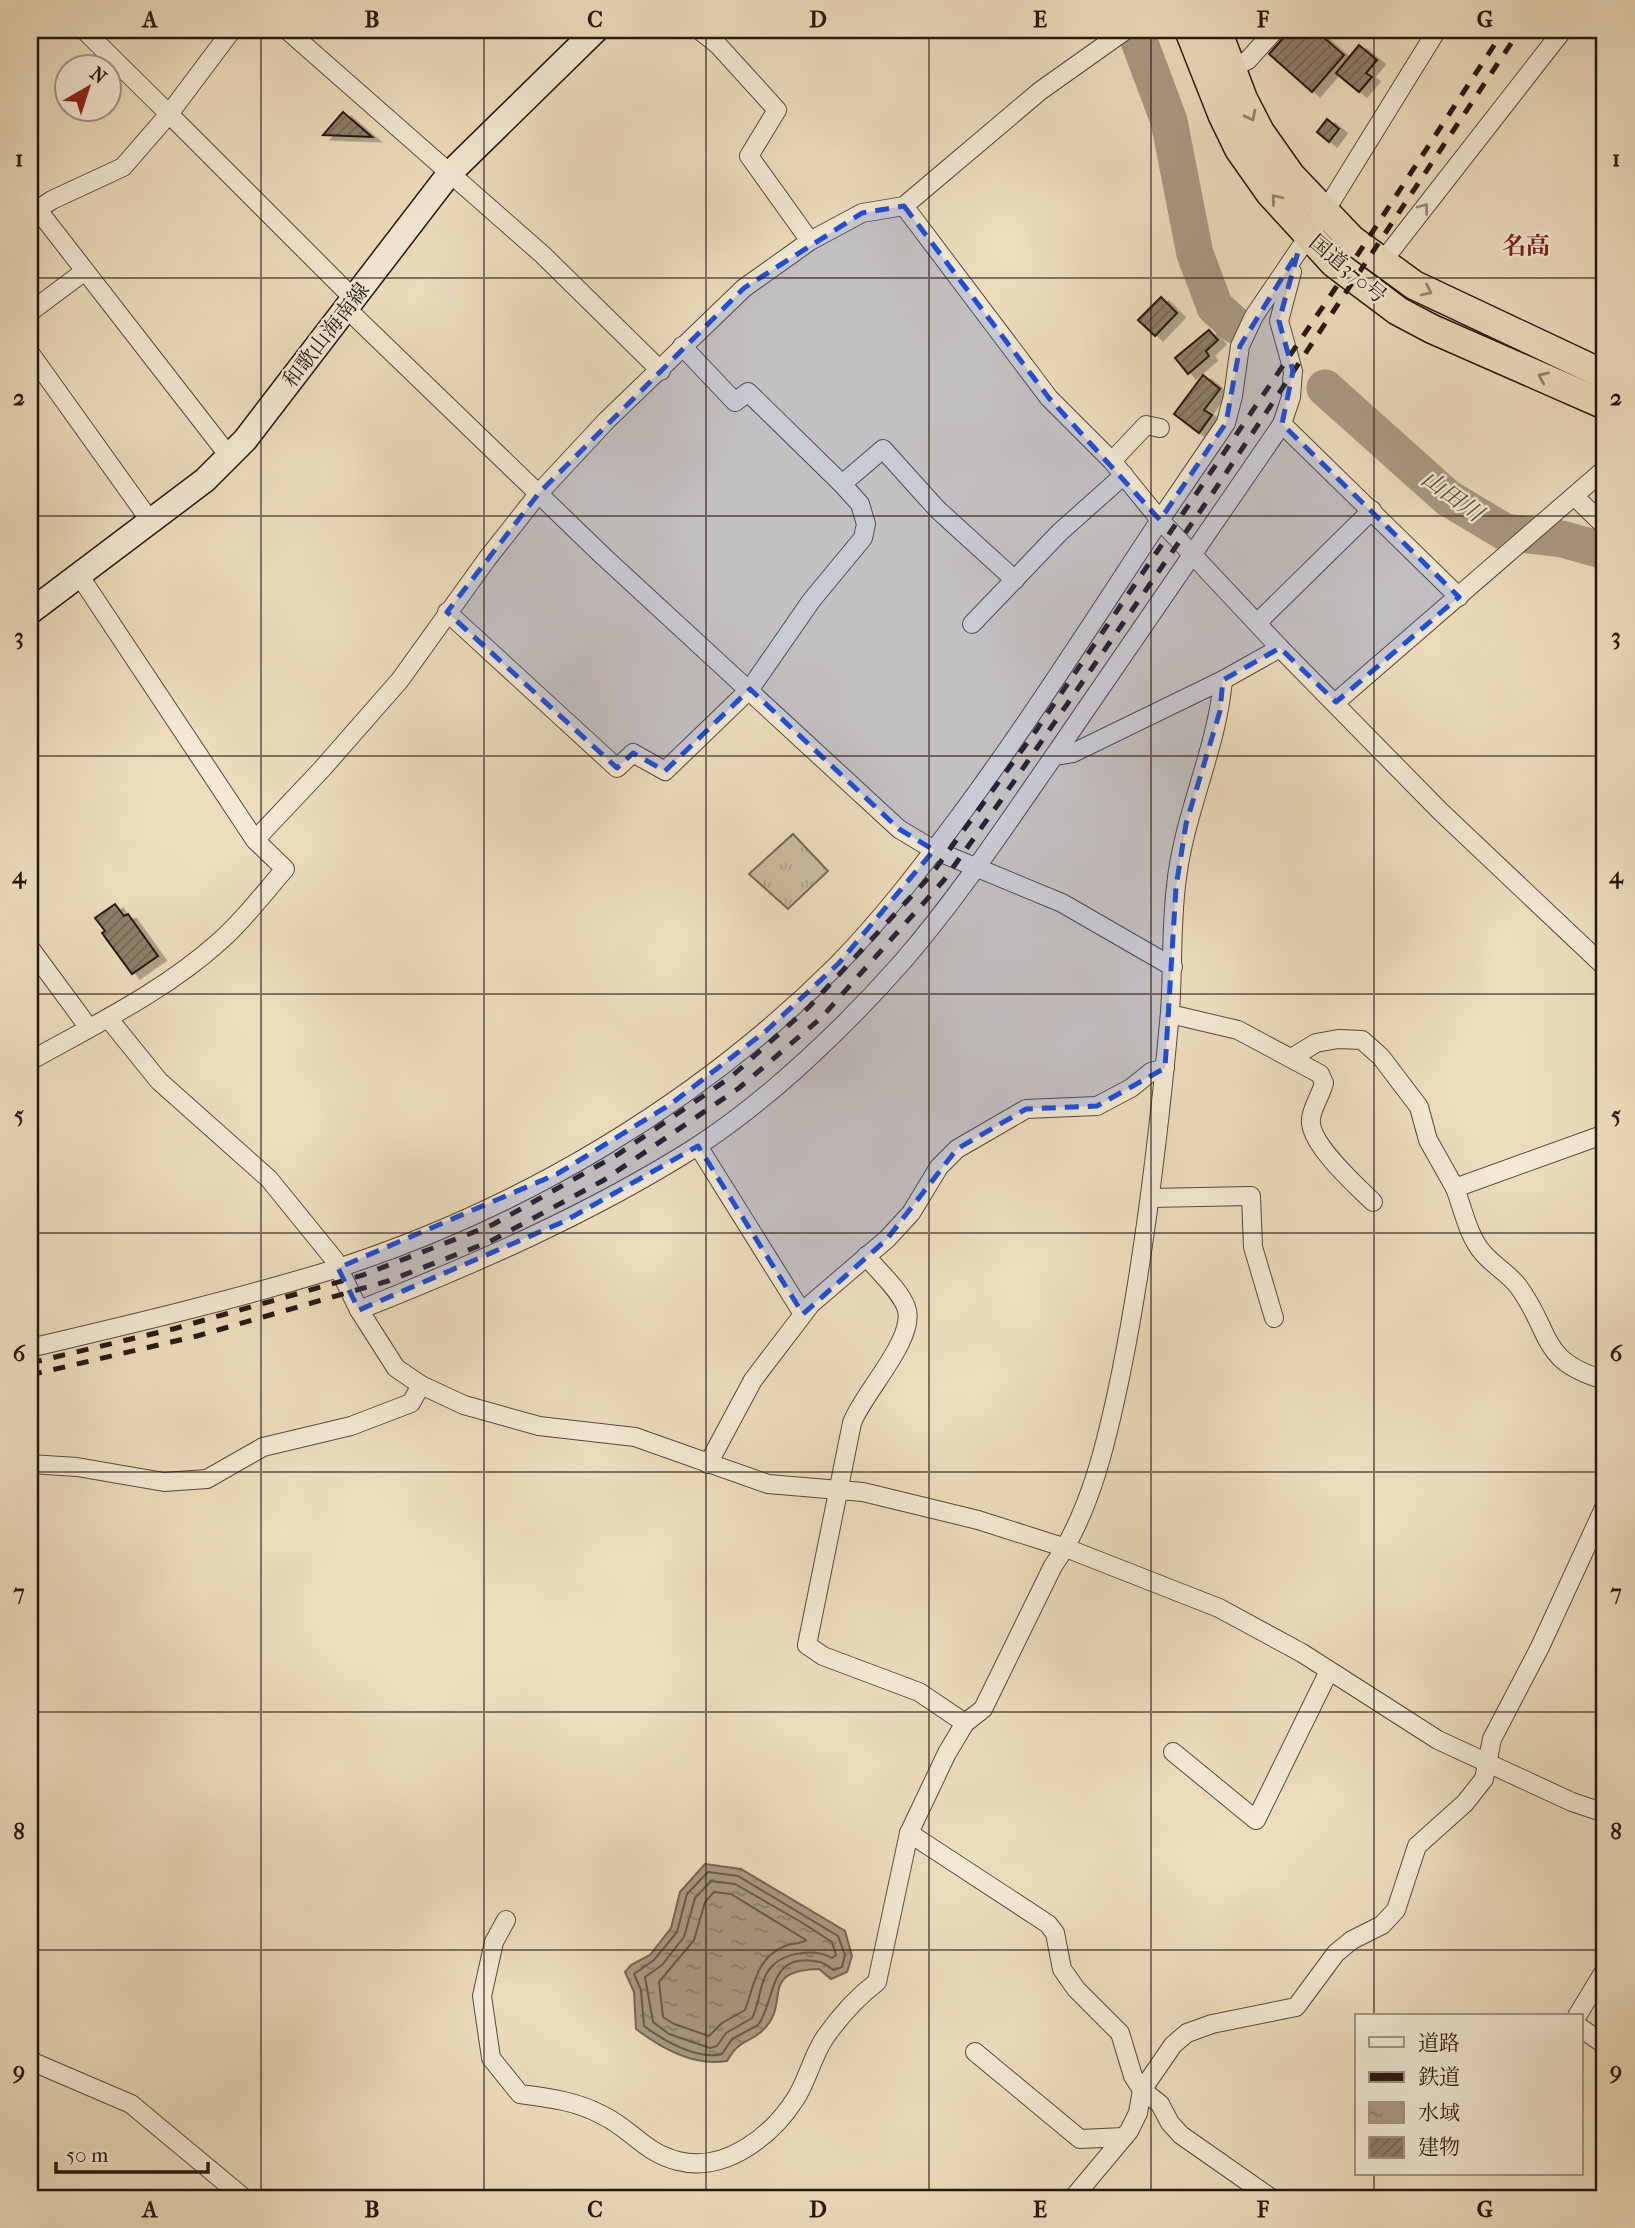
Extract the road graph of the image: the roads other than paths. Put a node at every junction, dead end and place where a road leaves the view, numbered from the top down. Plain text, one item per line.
1 (84, 30) edge
2 (232, 30) edge
3 (287, 30) edge
4 (699, 30) edge
5 (1189, 30) edge
6 (1217, 30) edge
7 (1275, 30) edge
8 (1437, 30) edge
9 (1563, 30) edge
10 (589, 32) edge
11 (1119, 33) edge
12 (1219, 74) junction
13 (169, 114) junction
14 (449, 174) junction
15 (904, 206) junction
16 (32, 210) edge
17 (1324, 213) junction
18 (810, 241) junction
19 (1303, 245) junction
20 (1382, 262) junction
21 (85, 271) junction
22 (351, 304) junction
23 (30, 312) edge
24 (682, 346) junction
25 (30, 352) edge
26 (661, 371) junction
27 (1605, 375) edge
28 (1605, 405) edge
29 (1282, 424) junction
30 (1160, 428) dead end
31 (229, 456) junction
32 (1118, 468) junction
33 (1605, 469) edge
34 (842, 484) junction
35 (540, 493) junction
36 (1575, 497) junction
37 (1371, 510) junction
38 (1160, 520) junction
39 (151, 522) junction
40 (1605, 526) edge
41 (1192, 551) junction
42 (79, 575) junction
43 (1015, 580) junction
44 (1459, 597) junction
45 (30, 612) edge
46 (447, 612) junction
47 (1257, 623) junction
48 (972, 624) dead end
49 (1280, 648) junction
50 (1223, 680) junction
51 (750, 690) junction
52 (1336, 702) junction
53 (1054, 756) junction
54 (255, 840) junction
55 (934, 850) junction
56 (976, 866) junction
57 (30, 948) edge
58 (1173, 967) junction
59 (1605, 967) edge
60 (1170, 1014) junction
61 (108, 1018) junction
62 (89, 1028) junction
63 (1293, 1057) junction
64 (30, 1060) edge
65 (1165, 1068) junction
66 (1605, 1133) edge
67 (698, 1146) junction
68 (1455, 1188) junction
69 (1150, 1198) junction
70 (1373, 1202) dead end
71 (866, 1256) junction
72 (338, 1268) junction
73 (359, 1310) junction
74 (803, 1314) junction
75 (1274, 1318) dead end
76 (30, 1348) edge
77 (1605, 1380) edge
78 (421, 1385) junction
79 (30, 1464) edge
80 (708, 1464) junction
81 (840, 1490) junction
82 (1605, 1506) edge
83 (1066, 1548) junction
84 (1329, 1671) junction
85 (965, 1723) junction
86 (1173, 1752) dead end
87 (1487, 1763) junction
88 (1605, 1813) edge
89 (909, 1833) junction
90 (506, 1920) dead end
91 (1605, 1970) edge
92 (1578, 2014) edge
93 (1582, 2029) edge
94 (1605, 2045) edge
95 (975, 2052) dead end
96 (30, 2057) edge
97 (1142, 2090) junction
98 (1124, 2137) junction
99 (244, 2198) edge
100 (1073, 2198) edge
101 (1271, 2198) edge

1 - 13 street
2 - 13 street
3 - 14 street
4 - 18 street
5 - 12 highway, 国道370号
6 - 12 highway, 国道370号
7 - 12 street
8 - 17 street
20 -> 9 street
10 - 14 main road, 和歌山海南線
11 - 15 street
12 -> 17 highway, 国道370号
19 -> 12 highway, 国道370号
13 - 16 street
13 - 22 street
14 - 22 main road, 和歌山海南線
14 - 26 street
15 - 18 street
15 - 32 street
16 - 21 street
17 - 19 street
17 - 20 highway, 国道370号
18 - 24 street
28 -> 19 highway, 国道370号
19 - 29 street
19 - 38 street
20 -> 27 highway, 国道370号
21 - 23 street
21 - 31 street
22 - 31 main road, 和歌山海南線
22 - 35 street
24 - 26 street
24 - 34 street
25 - 39 street
26 - 35 street
29 - 37 street
29 - 41 street
30 - 32 street
31 - 39 main road, 和歌山海南線
32 - 38 street
32 - 43 street
33 - 36 street
34 - 43 street
34 - 51 street
35 - 46 street
35 - 51 street
36 - 40 street
36 - 44 street
37 - 44 street
37 - 47 street
38 - 41 street
38 - 55 street
39 - 42 main road, 和歌山海南線
41 - 47 street
41 - 53 street
42 - 45 main road, 和歌山海南線
42 - 54 street
43 - 48 street
44 - 52 street
46 - 51 street
46 - 54 street
47 - 49 street
49 - 50 street
49 - 52 street
50 - 53 street
50 - 58 street
51 - 55 street
52 - 59 street
53 - 56 street
54 - 61 street
55 - 56 street
55 - 72 street
56 - 58 street
56 - 67 street
57 - 62 street
58 - 60 street
60 - 63 street
60 - 65 street
61 - 62 street
61 - 72 street
62 - 64 street
63 - 68 street
63 - 70 street
65 - 69 street
65 - 71 street
66 - 68 street
67 - 73 street
67 - 74 street
68 - 77 street
69 - 75 street
69 - 83 street
71 - 74 street
71 - 81 street
72 - 73 street
72 - 76 street
73 - 78 street
74 - 80 street
78 - 79 street
78 - 80 street
80 - 81 street
81 - 83 street
81 - 85 street
82 - 87 street
83 - 84 street
83 - 85 street
84 - 86 street
84 - 87 street
85 - 89 street
87 - 88 street
87 - 97 street
89 - 90 street
89 - 97 street
91 - 92 street
93 - 94 street
95 - 98 street
96 - 99 street
97 - 98 street
97 - 101 street
98 - 100 street

